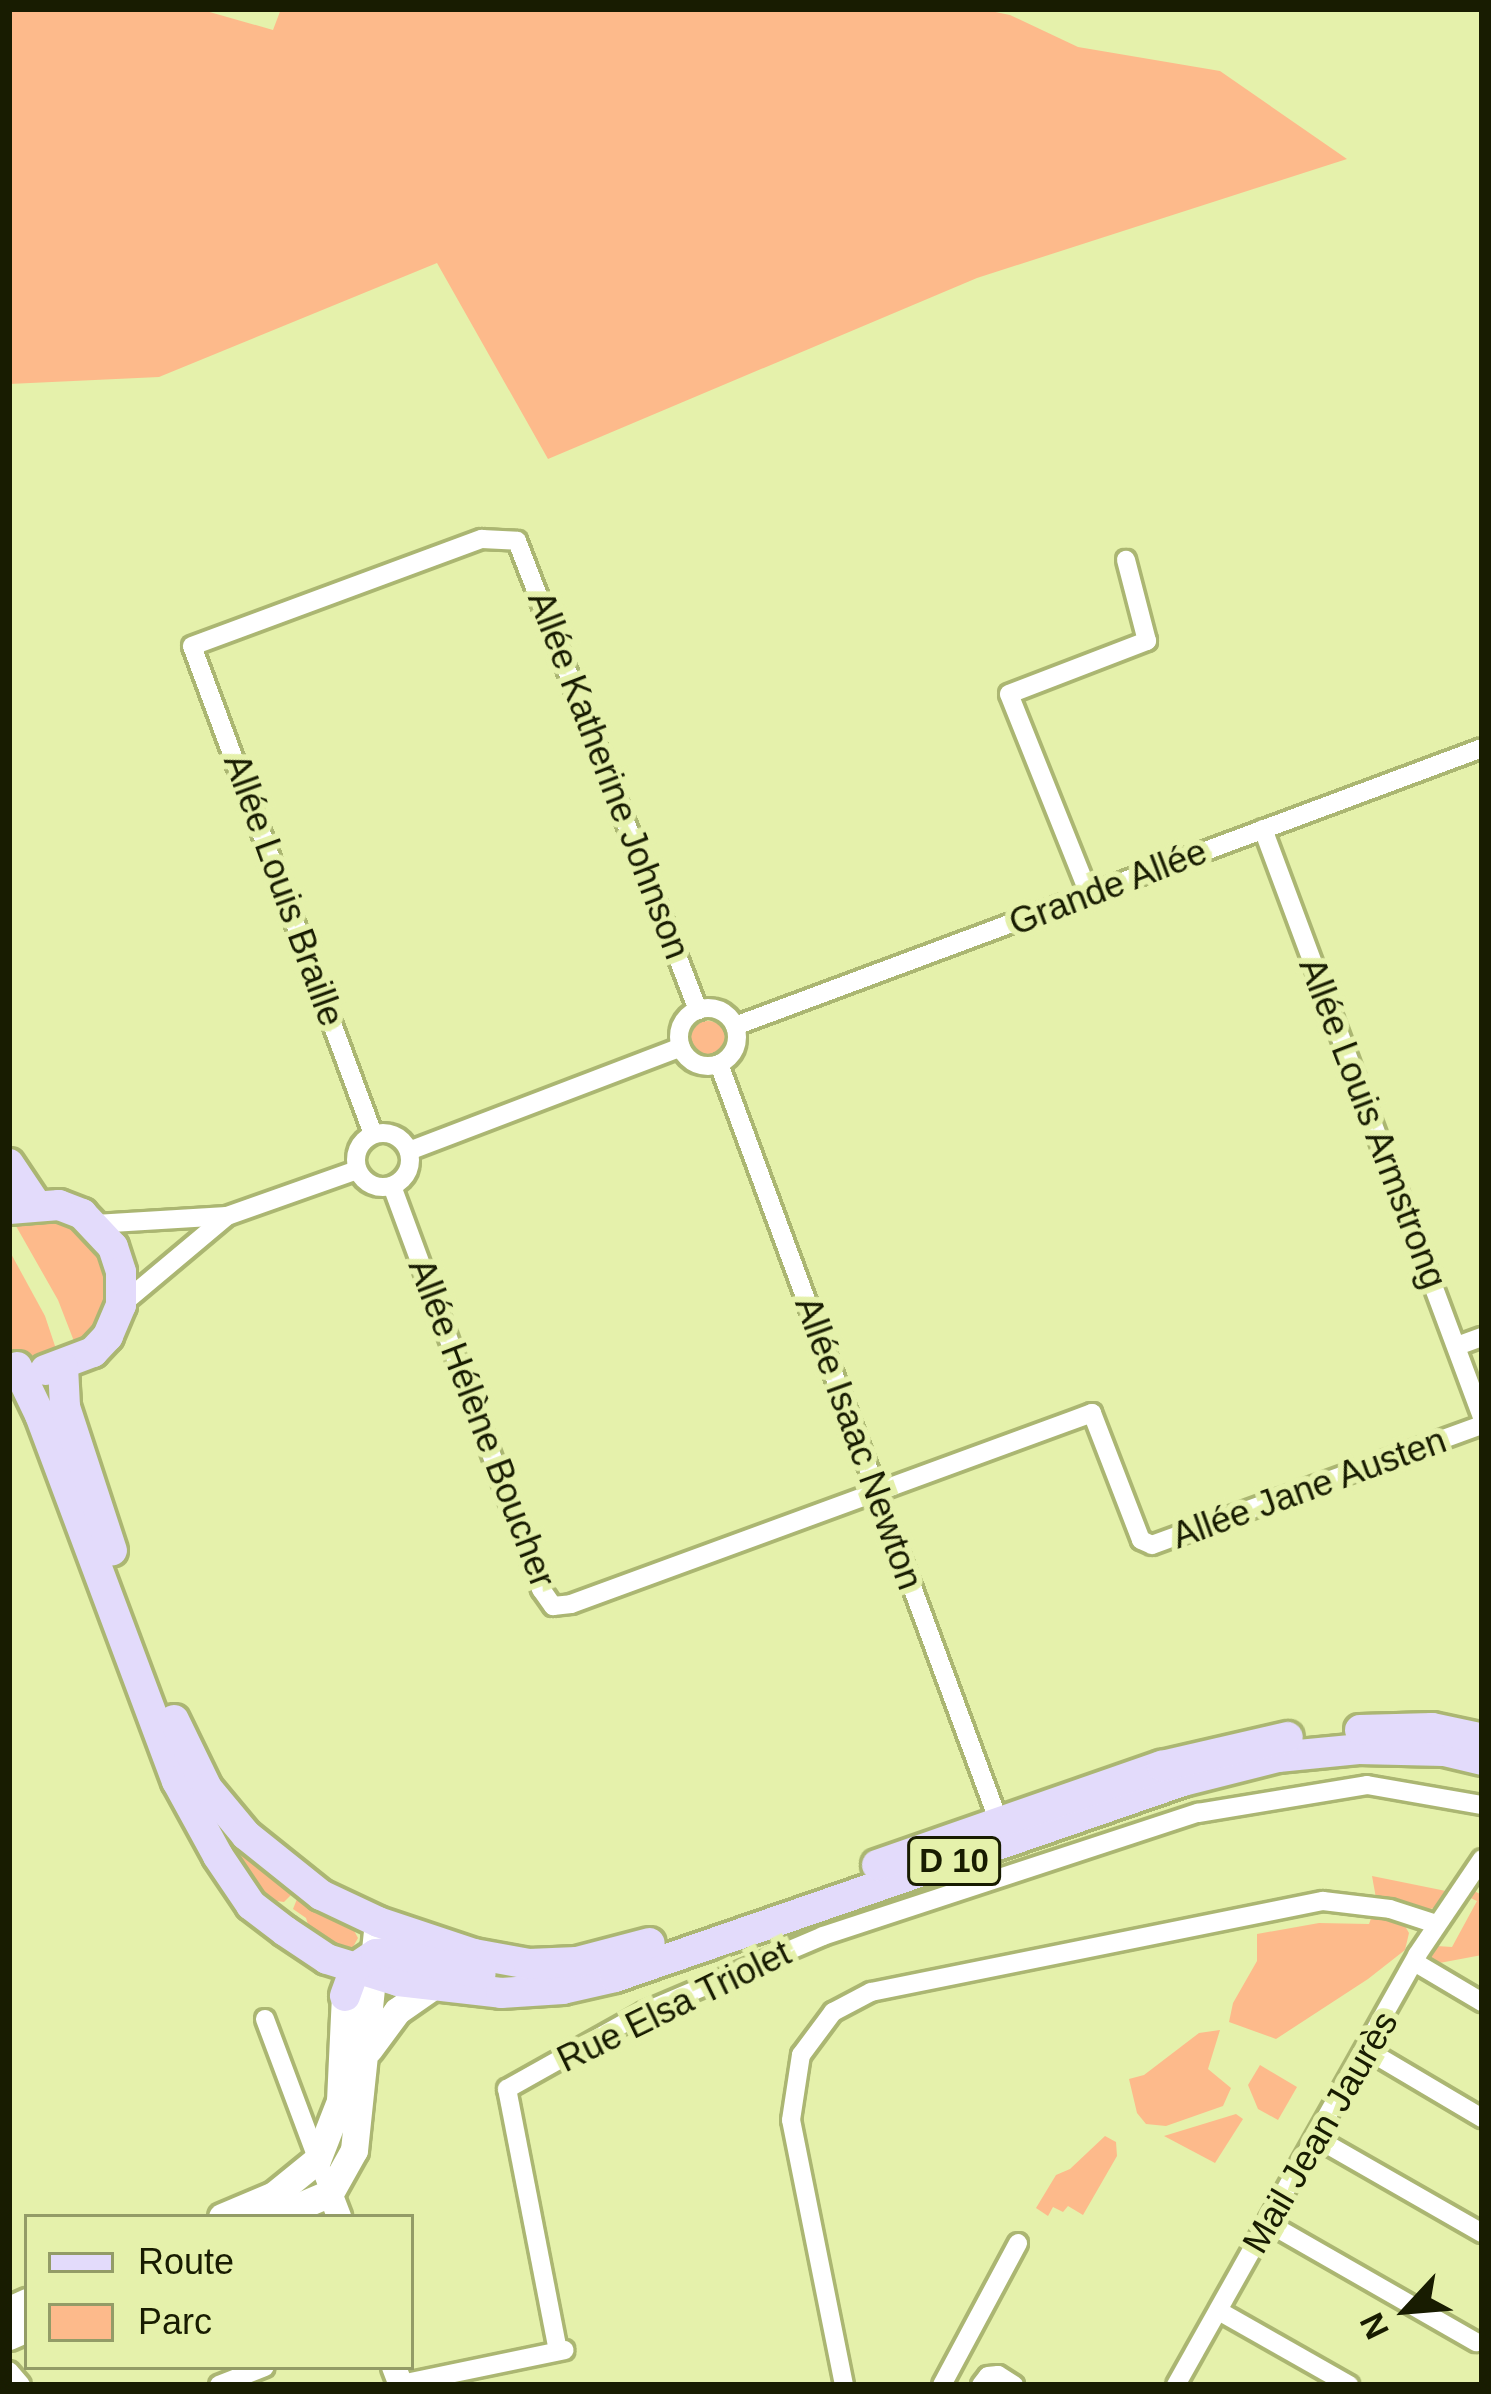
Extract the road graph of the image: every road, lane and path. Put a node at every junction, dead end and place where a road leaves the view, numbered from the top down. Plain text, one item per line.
1 (517, 541) joint
2 (1126, 560) dead end
3 (1482, 748) edge
4 (1263, 829) junction
5 (1089, 894) junction
6 (698, 1010) junction
7 (735, 1026) junction
8 (681, 1047) junction
9 (718, 1064) junction
10 (373, 1134) junction
11 (409, 1151) junction
12 (9, 1164) edge
13 (357, 1170) junction
14 (392, 1186) junction
15 (22, 1206) edge
16 (226, 1216) junction
17 (95, 1224) junction
18 (121, 1305) junction
19 (1482, 1337) edge
20 (1457, 1346) junction
21 (13, 1365) edge
22 (63, 1367) junction
23 (1482, 1421) edge
24 (877, 1490) junction
25 (1482, 1738) edge
26 (1482, 1760) edge
27 (1482, 1805) edge
28 (999, 1822) junction
29 (1482, 1859) edge
30 (1474, 1884) edge
31 (378, 1922) junction
32 (1436, 1924) junction
33 (1416, 1963) junction
34 (529, 1964) junction
35 (355, 1970) junction
36 (429, 1988) junction
37 (1482, 2002) edge
38 (265, 2019) dead end
39 (369, 2048) junction
40 (1367, 2050) junction
41 (1482, 2118) edge
42 (1316, 2138) junction
43 (317, 2160) junction
44 (335, 2205) edge
45 (229, 2214) edge
46 (289, 2214) edge
47 (1268, 2223) junction
48 (1482, 2233) edge
49 (1018, 2243) dead end
50 (1219, 2311) junction
51 (1476, 2342) dead end
52 (257, 2370) edge
53 (9, 2371) edge
54 (401, 2384) edge
55 (21, 2385) edge
56 (219, 2385) edge
57 (844, 2385) edge
58 (942, 2385) edge
59 (981, 2385) edge
60 (1014, 2385) edge
61 (1176, 2385) edge
62 (1349, 2385) edge

1 - 6 street, Allée Katherine Johnson
1 - 10 street, Allée Louis Braille
2 - 5 street
3 - 4 street, Grande Allée
4 - 5 street, Grande Allée
4 - 20 street, Allée Louis Armstrong
5 - 7 street, Grande Allée
6 - 7 street
6 - 8 street
7 - 9 street
8 - 9 street
8 - 11 street
9 - 24 street, Allée Isaac Newton
10 - 11 street
10 - 13 street
11 - 14 street
12 - 15 main road
13 - 14 street
13 - 16 street
14 - 24 street, Allée Hélène Boucher
15 - 17 main road
16 - 17 street
16 - 18 street
17 - 18 main road
18 - 22 main road
19 - 20 street
20 - 23 street, Allée Louis Armstrong
21 - 22 main road
21 - 35 main road, D 10
22 - 31 main road, D 10
23 - 24 street, Allée Jane Austen
24 - 28 street, Allée Isaac Newton
25 - 28 main road, D 10
26 - 36 main road, D 10
27 - 54 street, Rue Elsa Triolet
28 - 34 main road, D 10
29 - 30 street, Mail Jean Jaurès
30 - 32 street, Mail Jean Jaurès
31 - 34 main road, D 10
31 - 35 main road
32 - 33 street, Mail Jean Jaurès
32 - 57 street
33 - 37 street
33 - 40 street, Mail Jean Jaurès
34 - 35 main road
35 - 36 main road, D 10
35 - 39 main road
35 - 43 main road
36 - 39 main road
38 - 43 street
39 - 44 main road
40 - 41 street
40 - 42 street, Mail Jean Jaurès
42 - 47 street, Mail Jean Jaurès
42 - 48 street
43 - 44 street
43 - 45 main road
44 - 46 main road
47 - 50 street, Mail Jean Jaurès
47 - 51 street
49 - 58 street
50 - 61 street, Mail Jean Jaurès
50 - 62 street
52 - 56 street
53 - 55 street
59 - 60 street

